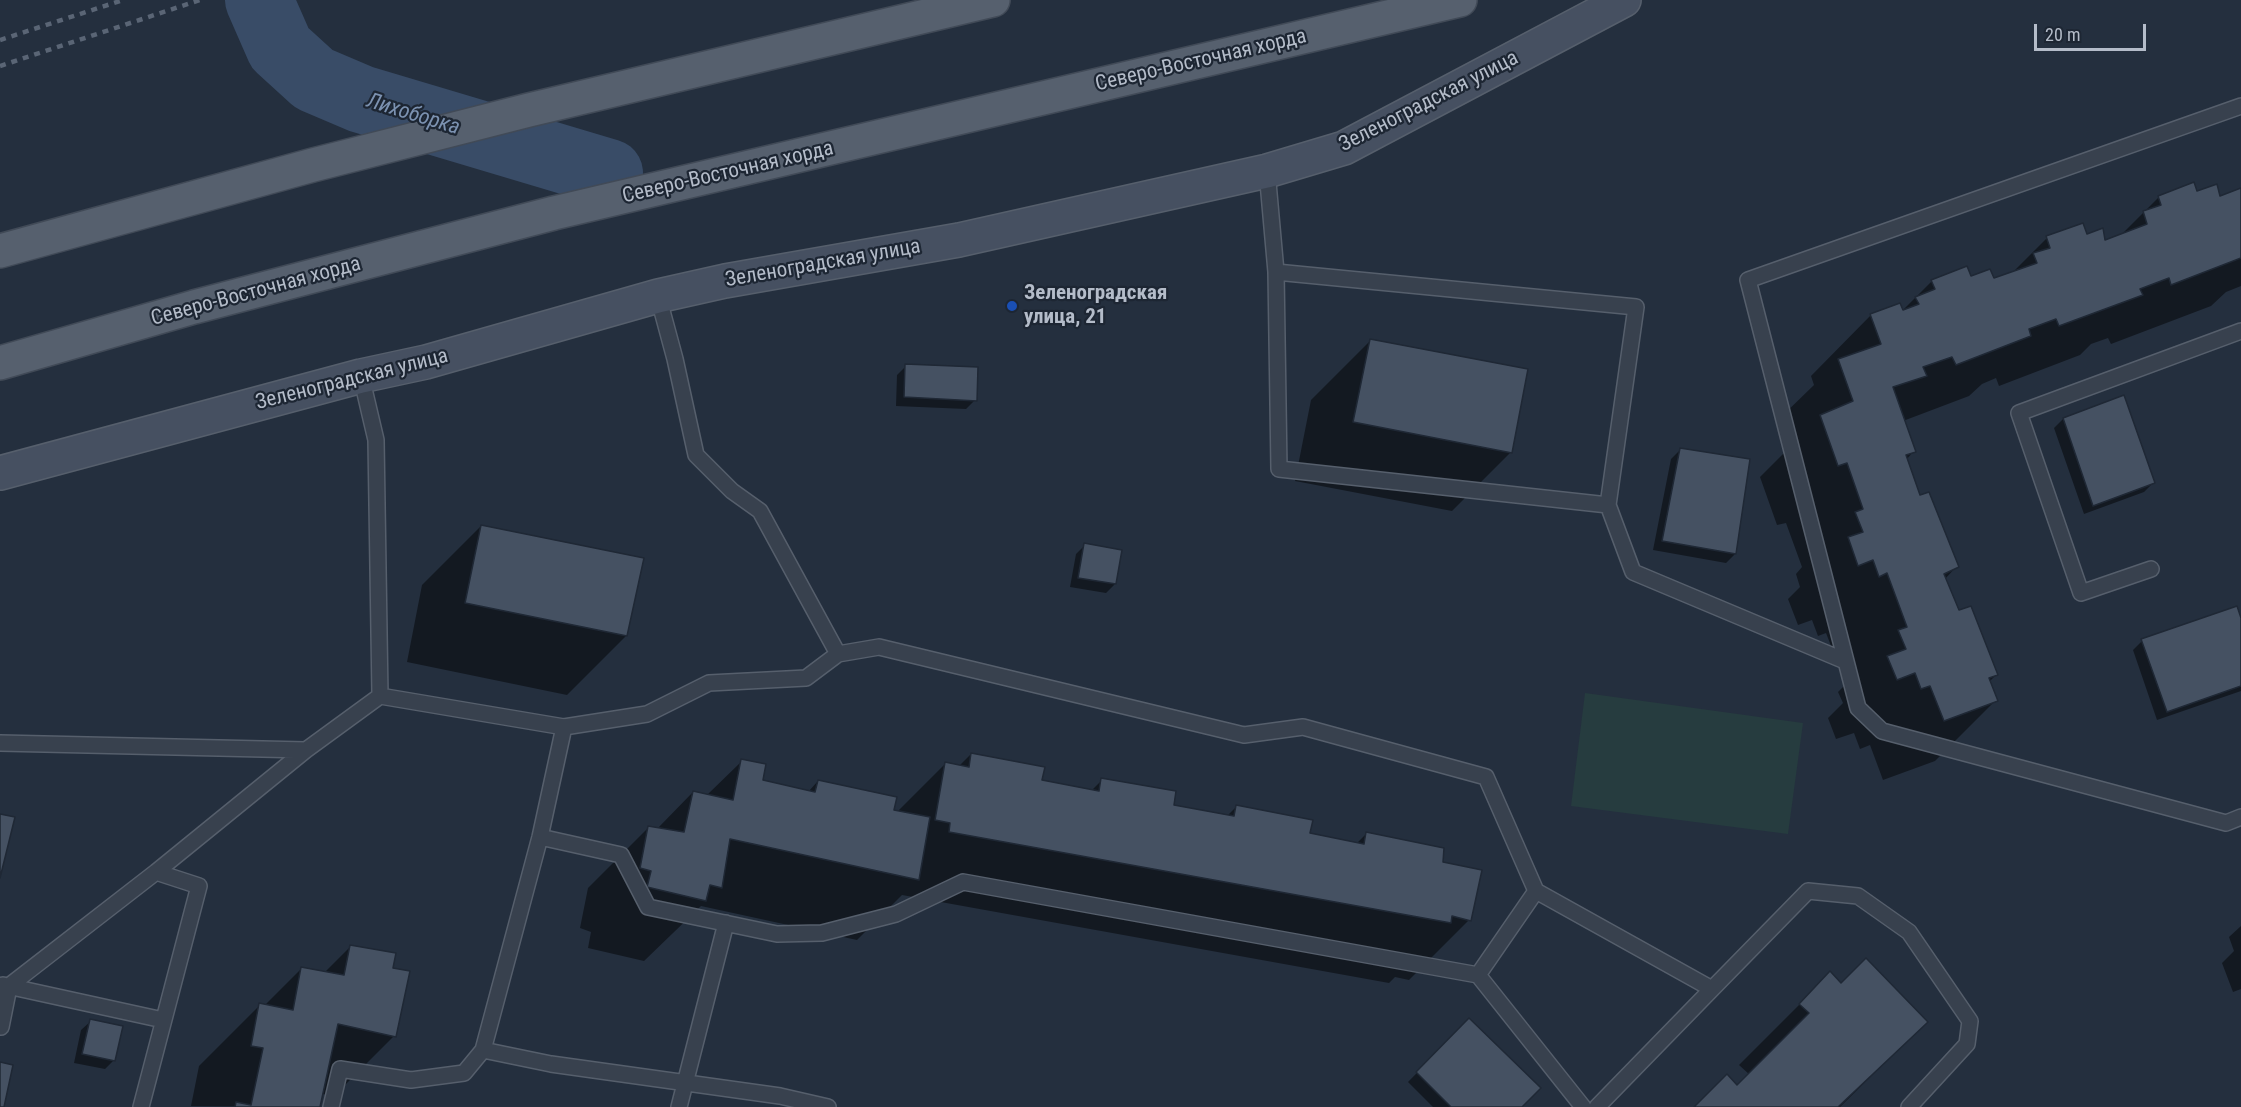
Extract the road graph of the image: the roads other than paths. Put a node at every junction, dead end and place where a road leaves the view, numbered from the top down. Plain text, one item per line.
1 (993, 0) edge
2 (1460, 0) edge
3 (1624, 0) edge
4 (2241, 106) edge
5 (1267, 171) junction
6 (0, 251) edge
7 (1276, 272) junction
8 (658, 296) junction
9 (2241, 331) edge
10 (0, 363) edge
11 (361, 376) junction
12 (0, 473) edge
13 (1608, 506) junction
14 (2151, 568) dead end
15 (838, 654) junction
16 (1845, 662) junction
17 (380, 696) junction
18 (564, 727) junction
19 (0, 743) edge
20 (306, 750) junction
21 (2241, 818) edge
22 (540, 837) junction
23 (156, 872) junction
24 (1536, 891) junction
25 (726, 923) junction
26 (1478, 975) junction
27 (3, 988) edge
28 (1712, 989) junction
29 (163, 1020) junction
30 (1, 1027) edge
31 (483, 1050) junction
32 (683, 1083) junction
33 (141, 1107) edge
34 (331, 1107) edge
35 (679, 1107) edge
36 (828, 1107) edge
37 (1583, 1107) edge
38 (1597, 1107) edge
39 (1909, 1107) edge

1 - 6 main road
2 - 10 main road, Северо-Восточная хорда
3 - 5 street, Зеленоградская улица
4 - 16 lane
5 - 7 lane
5 - 8 street, Зеленоградская улица
7 - 13 lane
7 - 13 lane
8 - 11 street, Зеленоградская улица
8 - 15 lane
9 - 14 lane
11 - 12 street, Зеленоградская улица
11 - 17 lane
13 - 16 lane
15 - 18 lane
15 - 24 lane
16 - 21 lane
17 - 18 lane
17 - 20 lane
18 - 22 lane
19 - 20 lane
20 - 23 lane
22 - 25 lane
22 - 31 lane
23 - 27 lane
23 - 29 lane
24 - 26 lane
24 - 28 lane
25 - 26 lane
25 - 32 lane
26 - 37 lane
27 - 29 lane
27 - 30 lane
28 - 38 lane
28 - 39 lane
29 - 33 lane
31 - 32 lane
31 - 34 lane
32 - 35 lane
32 - 36 lane

